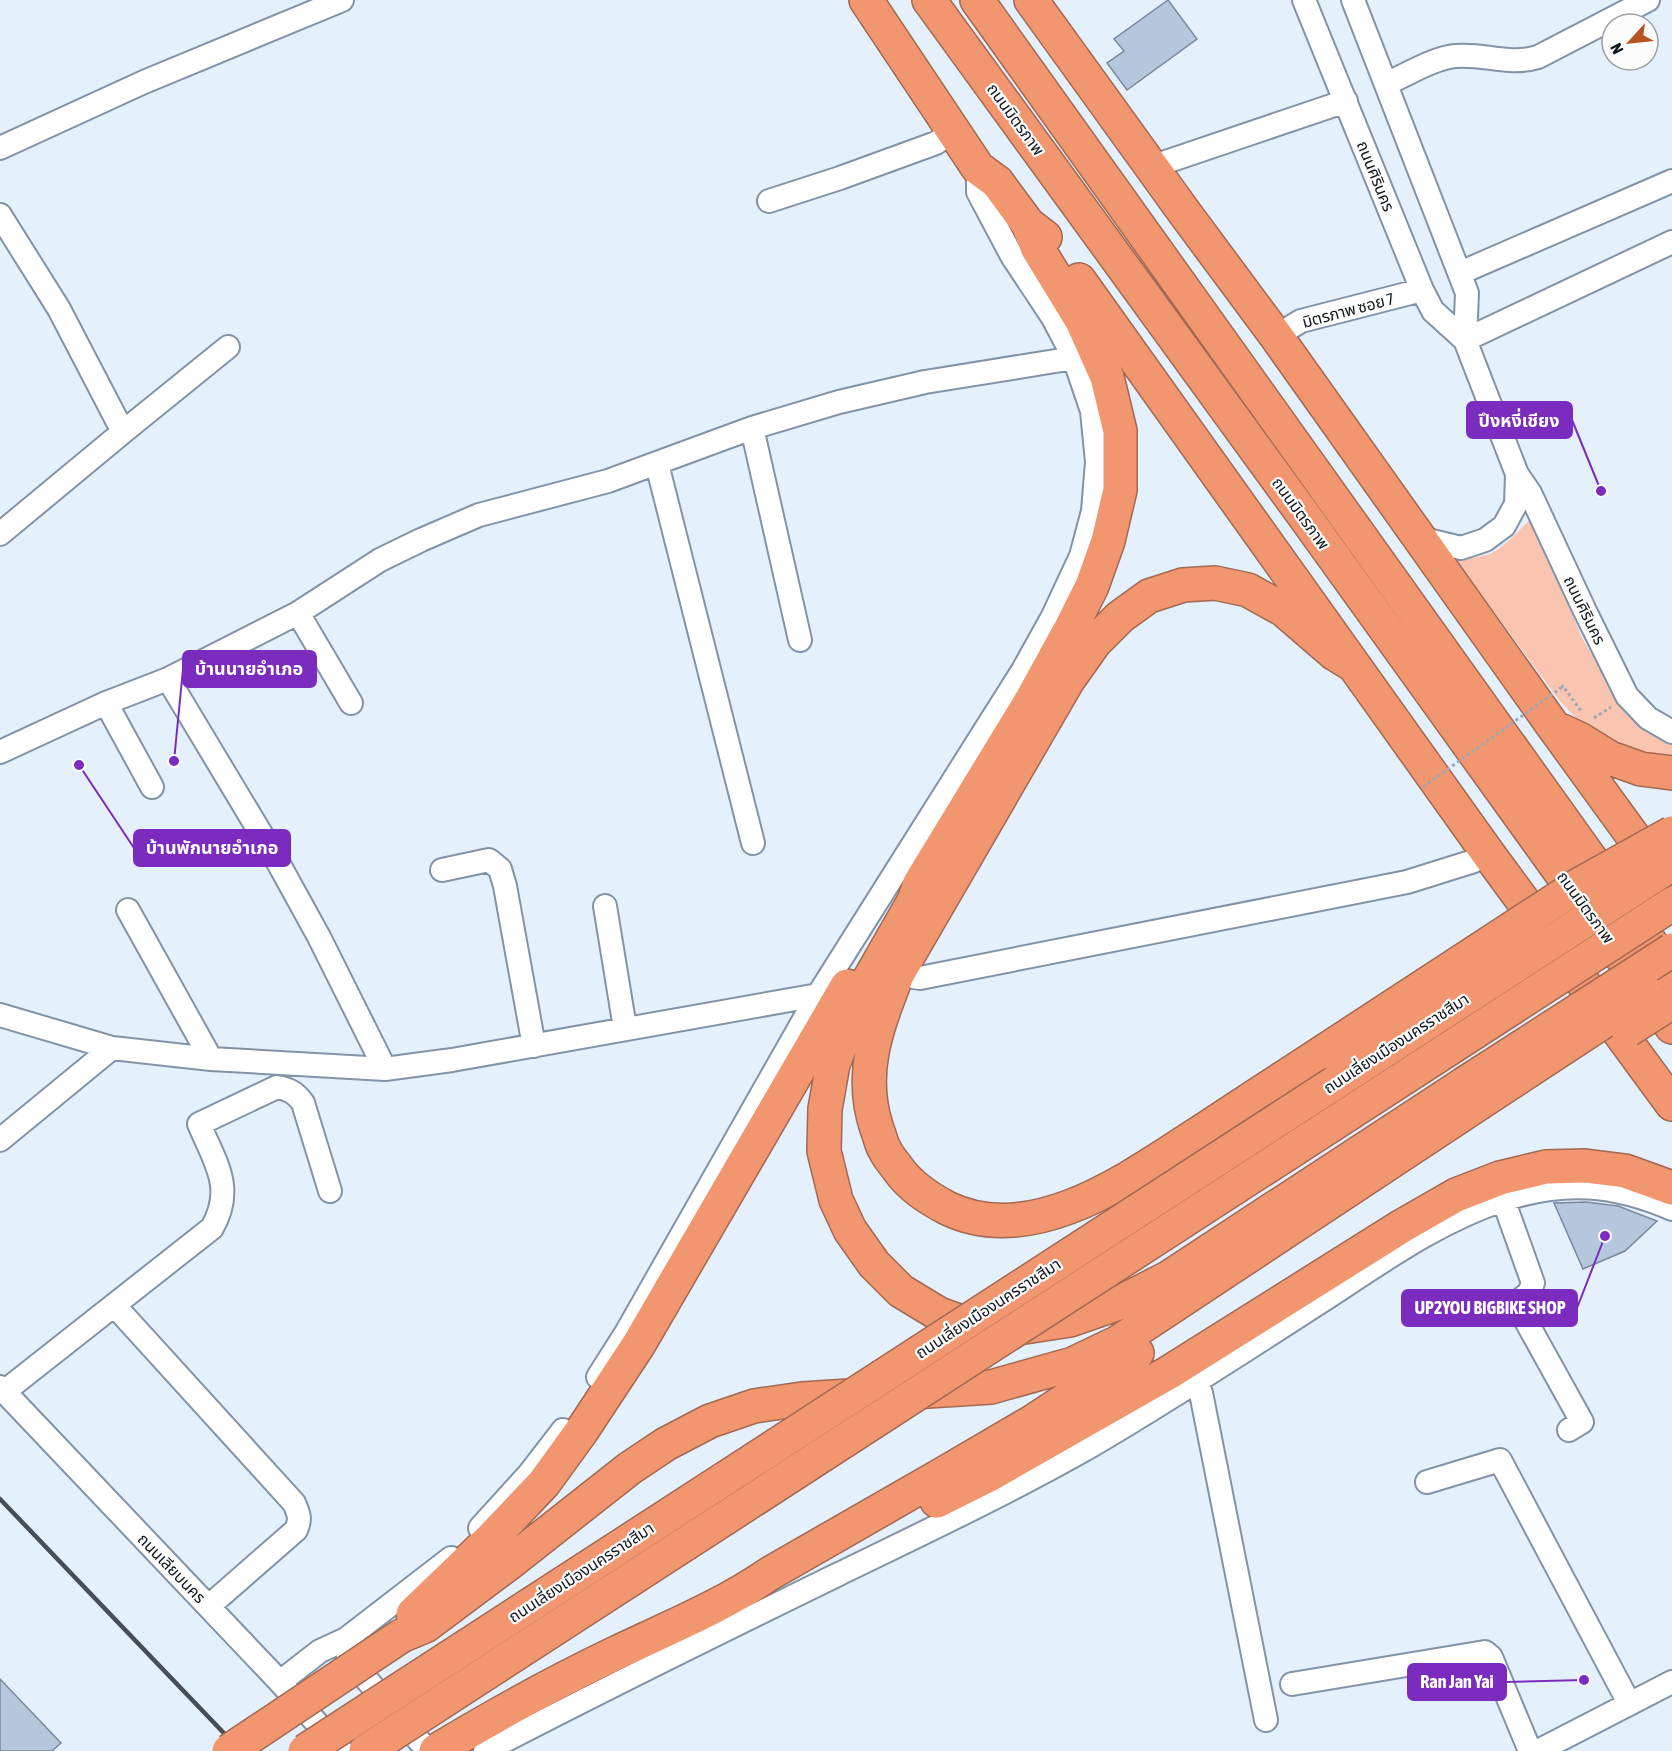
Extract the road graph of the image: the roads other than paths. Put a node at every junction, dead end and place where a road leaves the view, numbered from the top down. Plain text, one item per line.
1 (342, 0) edge
2 (866, 0) edge
3 (928, 0) edge
4 (977, 0) edge
5 (1031, 0) edge
6 (1304, 0) edge
7 (1353, 0) edge
8 (1648, 0) edge
9 (1386, 84) junction
10 (1346, 101) junction
11 (953, 131) junction
12 (0, 148) edge
13 (1151, 166) junction
14 (978, 168) junction
15 (1672, 181) edge
16 (769, 201) dead end
17 (0, 215) edge
18 (1029, 224) junction
19 (1672, 242) edge
20 (1460, 273) junction
21 (1422, 290) junction
22 (1276, 336) junction
23 (1465, 340) junction
24 (228, 347) dead end
25 (1074, 358) junction
26 (752, 428) junction
27 (123, 432) junction
28 (657, 464) junction
29 (1517, 474) junction
30 (1305, 517) junction
31 (0, 534) edge
32 (1419, 538) junction
33 (298, 613) junction
34 (1316, 614) junction
35 (800, 640) dead end
36 (1353, 665) junction
37 (168, 679) junction
38 (106, 703) junction
39 (351, 703) dead end
40 (1574, 729) junction
41 (1672, 732) edge
42 (0, 752) edge
43 (1672, 773) edge
44 (152, 787) dead end
45 (1672, 833) edge
46 (753, 843) dead end
47 (1487, 852) junction
48 (1672, 864) edge
49 (442, 870) dead end
50 (920, 883) junction
51 (1672, 890) edge
52 (1672, 904) edge
53 (605, 906) dead end
54 (128, 910) dead end
55 (1672, 950) edge
56 (1672, 975) edge
57 (915, 979) dead end
58 (823, 994) junction
59 (1672, 1002) edge
60 (0, 1015) edge
61 (1672, 1027) edge
62 (626, 1029) junction
63 (534, 1046) junction
64 (112, 1048) junction
65 (211, 1059) junction
66 (385, 1069) junction
67 (1477, 1103) junction
68 (1672, 1104) edge
69 (0, 1140) edge
70 (1672, 1188) edge
71 (330, 1191) dead end
72 (1503, 1199) junction
73 (1672, 1209) edge
74 (114, 1305) junction
75 (1194, 1383) junction
76 (2, 1389) edge
77 (1569, 1430) dead end
78 (1427, 1482) dead end
79 (499, 1552) junction
80 (745, 1590) junction
81 (209, 1606) junction
82 (346, 1639) junction
83 (280, 1682) junction
84 (1672, 1682) edge
85 (1292, 1684) dead end
86 (1629, 1703) junction
87 (1266, 1720) dead end
88 (229, 1751) edge
89 (305, 1751) edge
90 (342, 1751) edge
91 (366, 1751) edge
92 (428, 1751) edge
93 (436, 1751) edge
94 (485, 1751) edge
95 (1530, 1751) edge
96 (1538, 1751) edge

1 - 12 street
2 - 11 highway
3 - 30 highway, ถนนมิตรภาพ
4 - 56 highway, ถนนมิตรภาพ
5 - 13 highway
6 - 10 street, ถนนศิรินคร
7 - 9 street, ถนนศิรินคร
8 - 9 street
9 - 20 street, ถนนศิรินคร
10 - 13 street
10 - 21 street, ถนนศิรินคร
11 - 14 highway
11 - 16 street
13 - 22 highway
14 - 18 highway
14 - 25 street
15 - 20 street
17 - 27 street
18 - 34 highway
18 - 50 highway
19 - 23 street
20 - 23 street, ถนนศิรินคร
21 - 22 street, มิตรภาพ ซอย 7
21 - 23 street, ถนนศิรินคร
22 - 32 highway
23 - 29 street, ถนนศิรินคร
24 - 27 street
25 - 26 street
25 - 58 street
26 - 28 street
26 - 35 street
27 - 31 street
28 - 33 street
28 - 46 street
29 - 32 street, ถนนศิรินคร
29 - 41 street, ถนนศิรินคร
30 - 34 highway
30 - 61 highway, ถนนมิตรภาพ
32 - 40 highway
33 - 37 street
33 - 39 street
34 - 36 highway
36 - 45 highway, bridge
36 - 47 highway
37 - 38 street
37 - 66 street
38 - 42 street
38 - 44 street
40 - 43 highway
40 - 51 highway
47 - 57 street
47 - 68 highway
48 - 89 highway, ถนนเลี่ยงเมืองนครราชสีมา, bridge
49 - 63 street
50 - 67 highway
50 - 79 highway
52 - 91 highway, ถนนเลี่ยงเมืองนครราชสีมา, bridge
53 - 62 street
54 - 65 street
55 - 67 highway, bridge
56 - 67 highway, bridge
58 - 62 street
58 - 82 street
59 - 67 highway, bridge
60 - 64 street
62 - 63 street
63 - 66 street
64 - 65 street
64 - 69 street
65 - 66 street
67 - 79 highway
67 - 80 highway
70 - 80 highway
71 - 74 street
72 - 73 street
72 - 75 street
72 - 77 street
74 - 76 street
74 - 81 street
75 - 87 street
75 - 94 street
76 - 81 street, ถนนเลียบนคร
78 - 86 street
79 - 88 highway, bridge
80 - 93 highway
81 - 83 street, ถนนเลียบนคร
82 - 83 street
82 - 92 street
83 - 90 street, ถนนเลียบนคร
84 - 86 street
85 - 95 street
86 - 96 street

